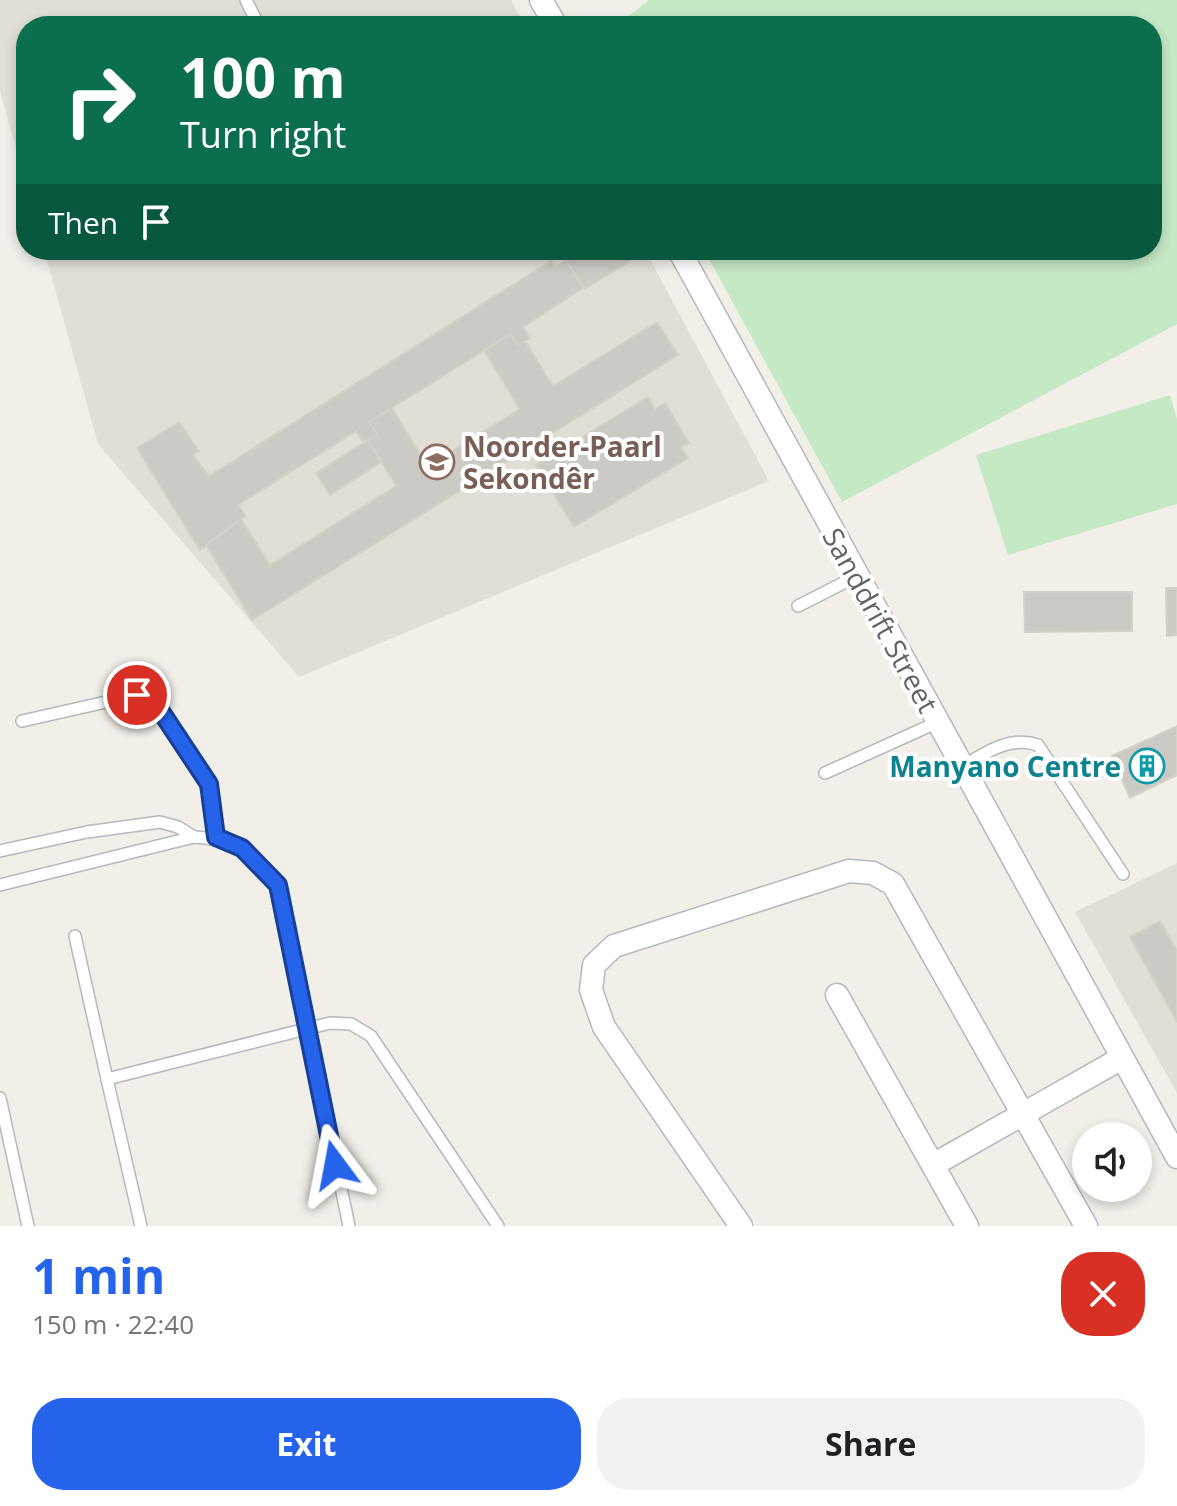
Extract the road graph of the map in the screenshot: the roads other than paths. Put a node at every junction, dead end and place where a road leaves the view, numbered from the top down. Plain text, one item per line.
1 (684, 260) edge
2 (857, 576) junction
3 (798, 606) dead end
4 (22, 721) dead end
5 (938, 722) junction
6 (962, 767) junction
7 (825, 773) dead end
8 (194, 837) junction
9 (216, 837) junction
10 (0, 851) edge
11 (1123, 874) dead end
12 (0, 885) edge
13 (75, 936) dead end
14 (837, 995) dead end
15 (306, 1027) junction
16 (1122, 1058) junction
17 (107, 1079) junction
18 (0, 1098) edge
19 (1024, 1113) junction
20 (1177, 1157) edge
21 (933, 1165) junction
22 (28, 1226) edge
23 (141, 1226) edge
24 (349, 1226) edge
25 (498, 1226) edge
26 (741, 1226) edge
27 (967, 1226) edge
28 (1086, 1226) edge

1 - 2 street, Sanddrift Street
2 - 3 lane
2 - 5 street, Sanddrift Street
4 - 9 lane
5 - 6 street, Sanddrift Street
5 - 7 lane
6 - 11 lane
6 - 16 street, Sanddrift Street
8 - 9 lane
8 - 10 lane
8 - 12 lane
9 - 15 lane
13 - 17 lane
14 - 21 street
15 - 17 lane
15 - 24 lane
15 - 25 lane
16 - 19 street
16 - 20 street, Sanddrift Street
17 - 23 lane
18 - 22 lane
19 - 21 street
19 - 26 street
19 - 28 street
21 - 27 street

